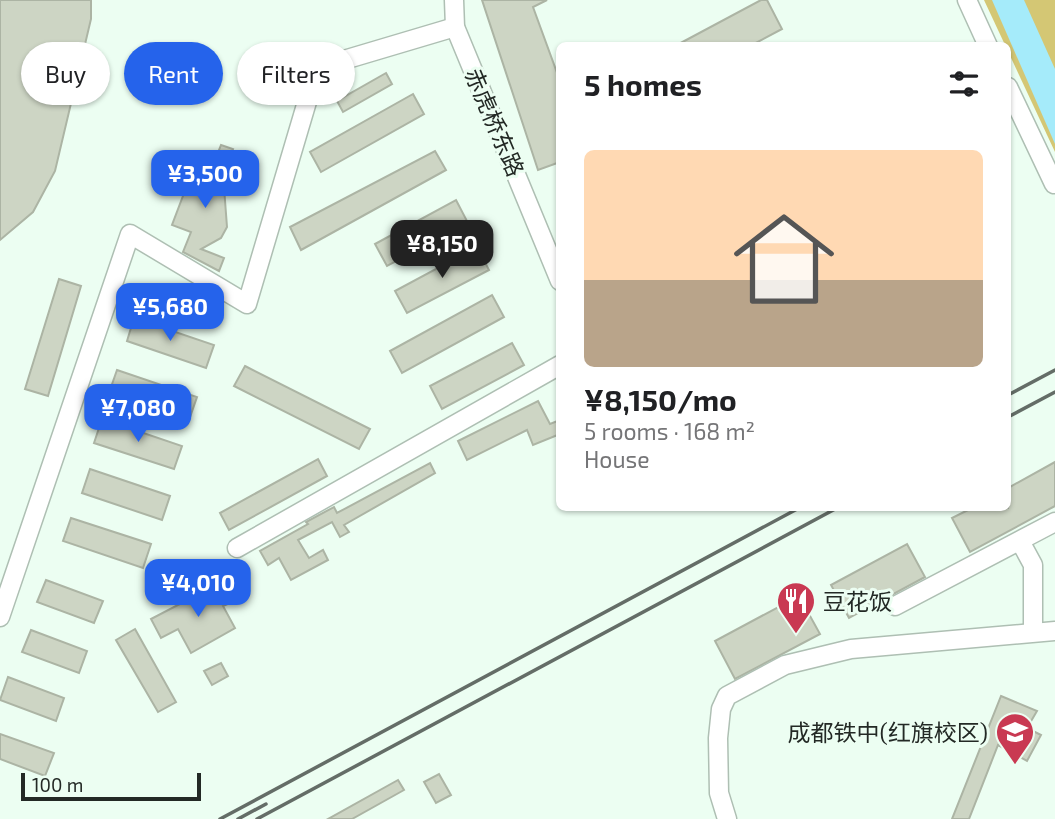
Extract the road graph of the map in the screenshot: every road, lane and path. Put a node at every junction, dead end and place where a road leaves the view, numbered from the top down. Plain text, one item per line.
1 (454, 0) edge
2 (967, 0) edge
3 (455, 27) junction
4 (987, 42) edge
5 (1011, 93) edge
6 (1054, 184) edge
7 (556, 271) edge
8 (556, 367) edge
9 (1055, 522) edge
10 (1020, 541) junction
11 (237, 548) dead end
12 (895, 606) dead end
13 (0, 617) edge
14 (1033, 631) junction
15 (1055, 631) edge
16 (727, 819) edge

1 - 3 street, 赤虎桥东路
2 - 4 street
3 - 7 street, 赤虎桥东路
3 - 13 street
5 - 6 street
8 - 11 street
9 - 10 street
10 - 12 street
10 - 14 street
14 - 15 street
14 - 16 street

